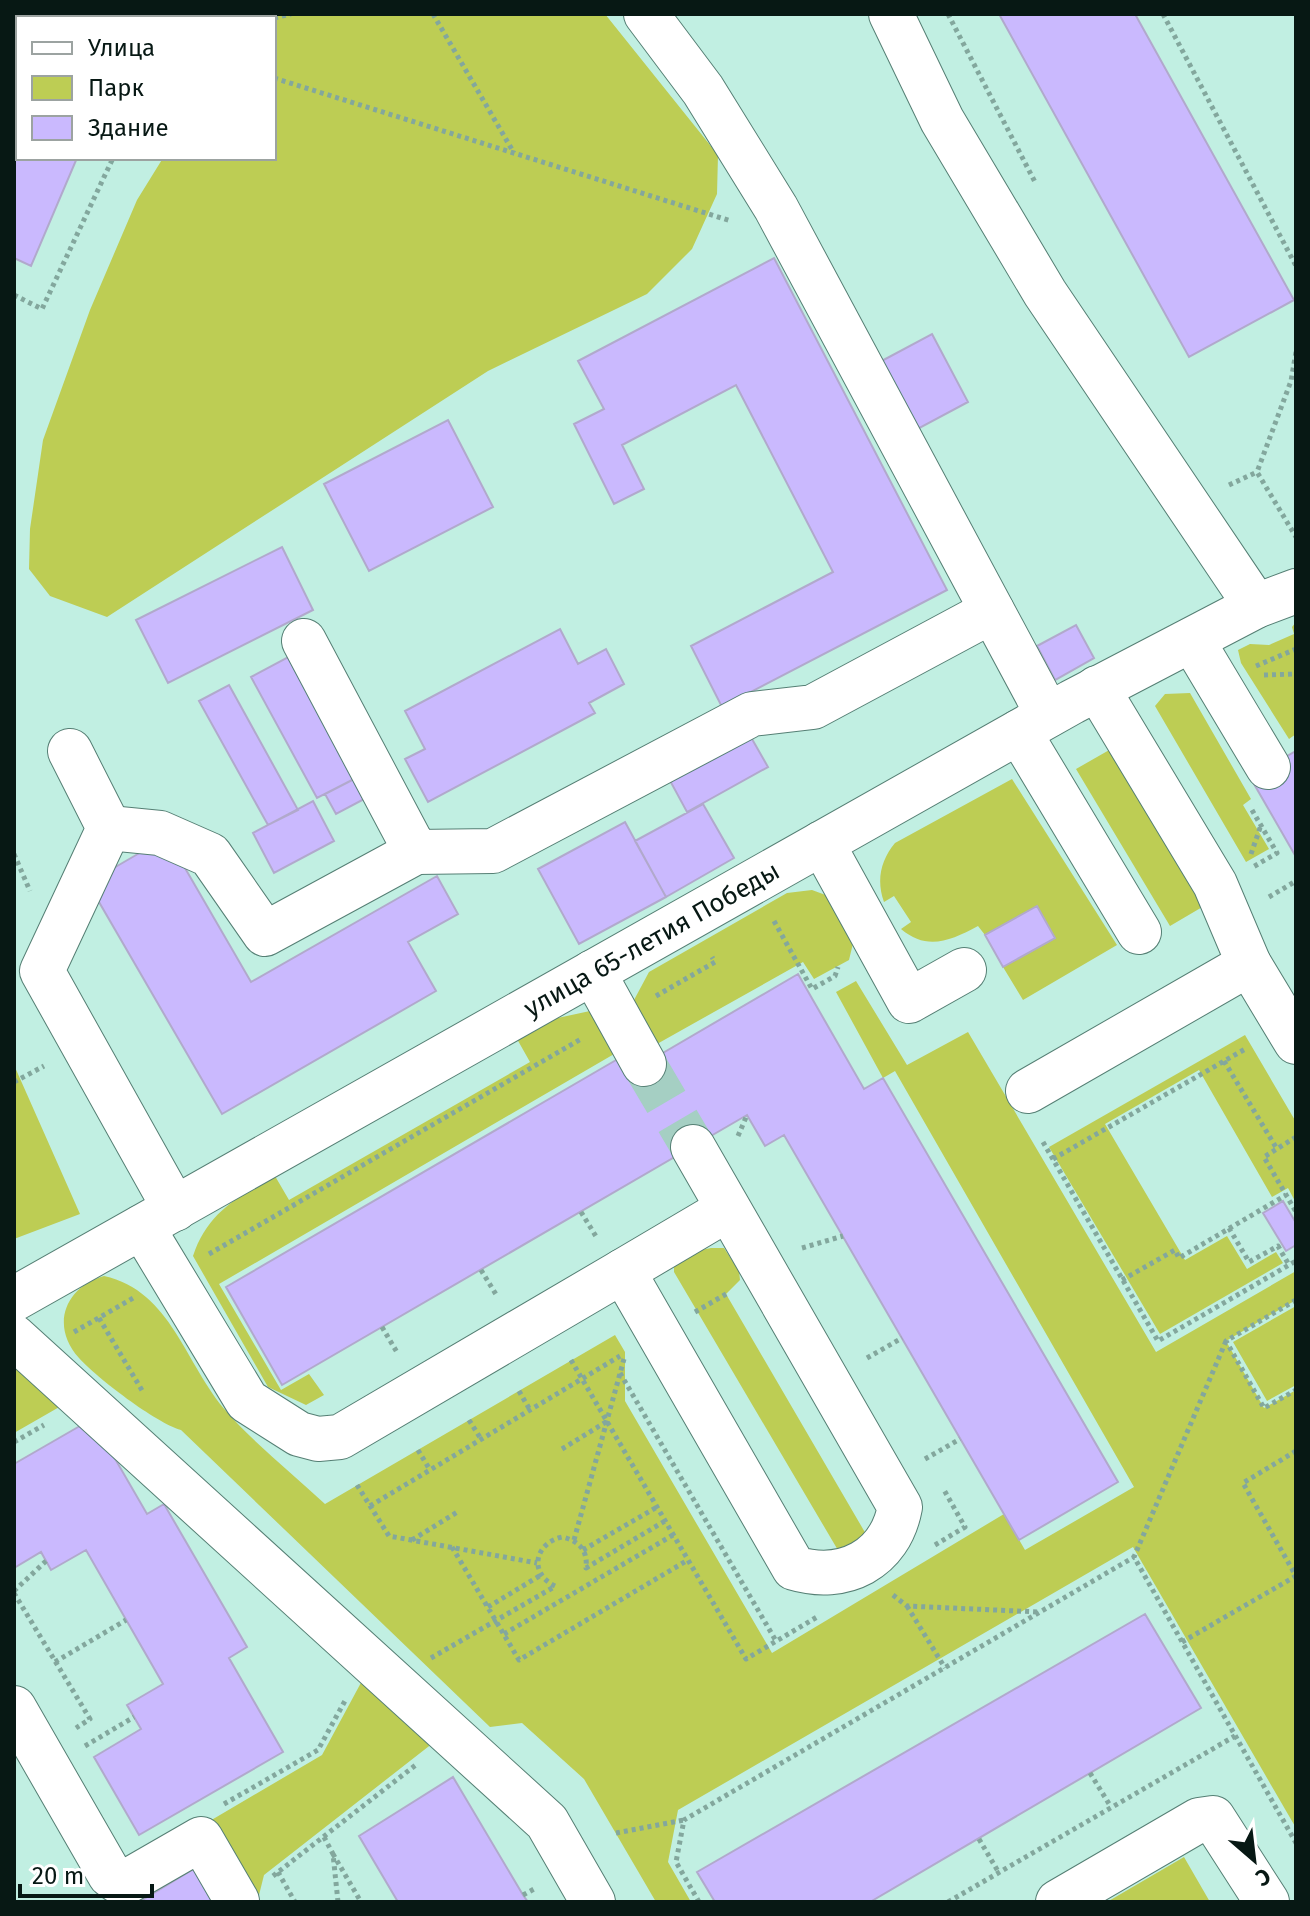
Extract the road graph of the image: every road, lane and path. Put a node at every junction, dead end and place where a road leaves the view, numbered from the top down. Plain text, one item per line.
1 (433, 14) edge
2 (646, 14) edge
3 (891, 14) edge
4 (948, 14) edge
5 (1163, 14) edge
6 (276, 79) edge
7 (514, 153) junction
8 (112, 160) edge
9 (1039, 189) dead end
10 (776, 208) junction
11 (1296, 266) edge
12 (14, 295) edge
13 (1296, 352) edge
14 (1257, 472) junction
15 (1221, 473) dead end
16 (1296, 537) edge
17 (1276, 598) edge
18 (992, 611) junction
19 (1192, 640) junction
20 (304, 641) dead end
21 (1097, 688) junction
22 (1033, 724) junction
23 (70, 751) dead end
24 (1268, 767) dead end
25 (109, 828) junction
26 (822, 843) junction
27 (416, 852) junction
28 (1296, 881) edge
29 (1261, 902) dead end
30 (855, 905) junction
31 (771, 915) dead end
32 (1139, 932) dead end
33 (1249, 964) junction
34 (964, 970) dead end
35 (593, 972) junction
36 (1296, 1042) edge
37 (1251, 1046) dead end
38 (1224, 1061) junction
39 (644, 1064) tunnel mouth
40 (1028, 1091) dead end
41 (1296, 1137) edge
42 (1043, 1142) dead end
43 (693, 1147) tunnel mouth
44 (1277, 1149) junction
45 (1053, 1159) junction
46 (1286, 1195) junction
47 (728, 1209) junction
48 (581, 1212) dead end
49 (1296, 1212) edge
50 (159, 1218) junction
51 (1229, 1228) junction
52 (795, 1234) dead end
53 (612, 1258) junction
54 (811, 1261) dead end
55 (1296, 1261) edge
56 (1289, 1265) junction
57 (481, 1270) dead end
58 (1122, 1280) junction
59 (14, 1299) edge
60 (1296, 1300) edge
61 (501, 1303) dead end
62 (382, 1327) dead end
63 (14, 1337) edge
64 (902, 1338) dead end
65 (1226, 1341) junction
66 (859, 1344) dead end
67 (867, 1358) junction
68 (402, 1360) dead end
69 (571, 1360) dead end
70 (874, 1370) dead end
71 (620, 1373) junction
72 (582, 1379) junction
73 (1296, 1390) edge
74 (519, 1391) dead end
75 (530, 1410) junction
76 (469, 1420) dead end
77 (607, 1422) junction
78 (481, 1439) junction
79 (960, 1439) dead end
80 (918, 1446) dead end
81 (562, 1449) dead end
82 (418, 1450) dead end
83 (1296, 1451) edge
84 (925, 1459) junction
85 (430, 1470) junction
86 (933, 1472) dead end
87 (357, 1485) dead end
88 (941, 1486) dead end
89 (370, 1506) junction
90 (657, 1507) junction
91 (459, 1511) dead end
92 (665, 1521) junction
93 (673, 1535) junction
94 (412, 1540) junction
95 (574, 1540) junction
96 (452, 1547) junction
97 (583, 1550) junction
98 (926, 1550) dead end
99 (1134, 1557) junction
100 (688, 1560) junction
101 (46, 1561) dead end
102 (537, 1563) junction
103 (541, 1575) junction
104 (1296, 1576) edge
105 (894, 1585) dead end
106 (14, 1592) edge
107 (907, 1606) junction
108 (488, 1607) junction
109 (826, 1611) dead end
110 (1040, 1612) junction
111 (126, 1620) dead end
112 (496, 1621) junction
113 (504, 1634) junction
114 (776, 1641) junction
115 (1182, 1642) junction
116 (428, 1660) dead end
117 (55, 1662) junction
118 (945, 1668) junction
119 (349, 1695) dead end
120 (14, 1708) edge
121 (134, 1717) dead end
122 (453, 1734) junction
123 (63, 1735) dead end
124 (1235, 1736) junction
125 (72, 1753) dead end
126 (1090, 1773) dead end
127 (1111, 1807) junction
128 (212, 1811) dead end
129 (684, 1820) junction
130 (616, 1833) dead end
131 (324, 1837) junction
132 (979, 1839) dead end
133 (1296, 1843) edge
134 (333, 1854) junction
135 (278, 1872) junction
136 (999, 1873) junction
137 (252, 1891) edge
138 (295, 1902) edge
139 (338, 1902) edge
140 (361, 1902) edge
141 (593, 1902) edge
142 (699, 1902) edge
143 (948, 1902) edge
144 (1058, 1902) edge
145 (1267, 1902) edge

1 - 7 path
2 - 10 street
3 - 17 street
4 - 9 path
5 - 11 path
6 - 7 path
7 - 10 path
8 - 12 path
10 - 18 street
13 - 14 path
14 - 15 path
14 - 16 path
17 - 19 street, улица 65-летия Победы
18 - 22 street
18 - 27 street
19 - 21 street, улица 65-летия Победы
19 - 24 street
20 - 27 street
21 - 22 street, улица 65-летия Победы
21 - 33 street
22 - 26 street, улица 65-летия Победы
22 - 32 street
23 - 25 street
25 - 27 street
25 - 50 street
26 - 30 street
26 - 35 street, улица 65-летия Победы
28 - 29 path
30 - 31 path
30 - 34 street
33 - 36 street
33 - 40 street
35 - 39 street
35 - 50 street, улица 65-летия Победы
37 - 38 path
38 - 44 path
38 - 45 path
41 - 44 path
42 - 45 path
43 - 47 street
44 - 46 path
45 - 58 path
46 - 49 path
46 - 51 path
47 - 53 street
47 - 53 street
48 - 53 path
50 - 53 street
50 - 59 street, улица 65-летия Победы
51 - 56 path
51 - 58 path
52 - 54 path
55 - 56 path
56 - 58 path
57 - 61 path
60 - 65 path
62 - 68 path
63 - 122 street
64 - 67 path
65 - 73 path
65 - 99 path
66 - 67 path
67 - 70 path
69 - 72 path
71 - 72 path
71 - 77 path
71 - 114 path
72 - 75 path
72 - 77 path
74 - 75 path
75 - 78 path
76 - 78 path
77 - 81 path
77 - 90 path
77 - 95 path
78 - 85 path
79 - 84 path
80 - 84 path
82 - 85 path
83 - 104 path
84 - 86 path
85 - 89 path
87 - 89 path
88 - 98 path
89 - 94 path
90 - 92 path
90 - 97 path
91 - 94 path
92 - 93 path
92 - 97 path
93 - 100 path
93 - 113 path
94 - 96 path
95 - 97 path
95 - 102 path
96 - 102 path
96 - 108 path
99 - 110 path
99 - 115 path
100 - 113 path
100 - 114 path
101 - 106 path
102 - 103 path
103 - 108 path
103 - 112 path
104 - 115 path
105 - 107 path
106 - 117 path
107 - 110 path
107 - 118 path
108 - 112 path
109 - 114 path
110 - 118 path
111 - 117 path
112 - 113 path
112 - 116 path
115 - 124 path
117 - 123 path
118 - 129 path
119 - 128 path
120 - 137 street
121 - 125 path
122 - 131 path
122 - 141 street
124 - 127 path
124 - 133 path
126 - 127 path
127 - 136 path
129 - 130 path
129 - 142 path
131 - 134 path
131 - 135 path
132 - 136 path
134 - 139 path
134 - 140 path
135 - 137 path
135 - 138 path
136 - 143 path
144 - 145 street

